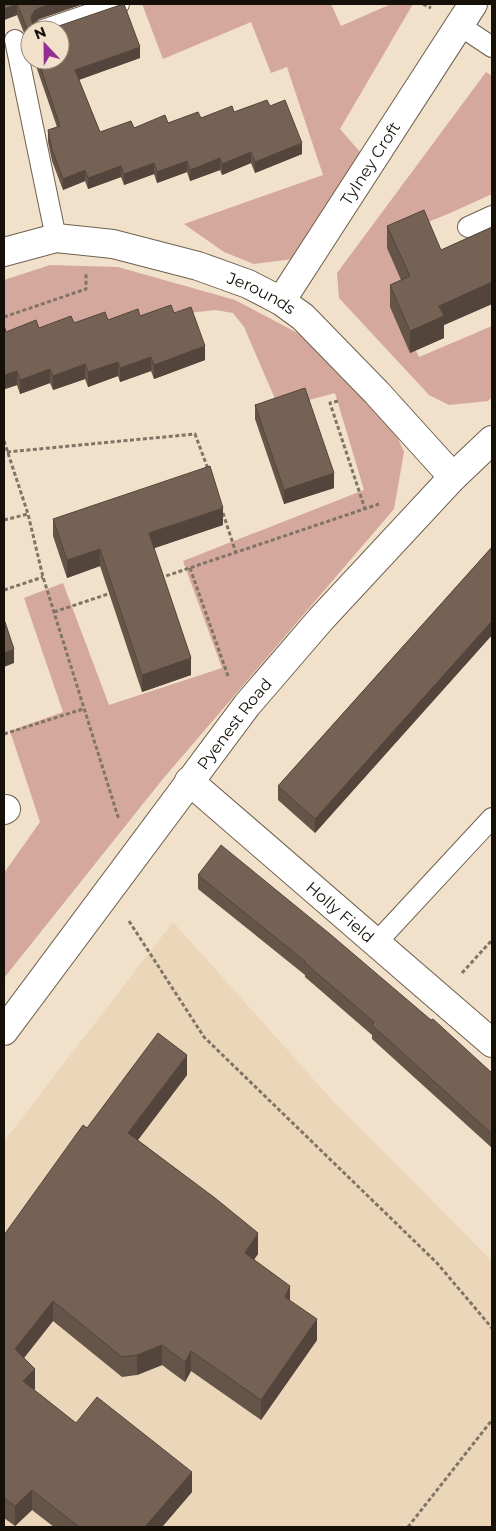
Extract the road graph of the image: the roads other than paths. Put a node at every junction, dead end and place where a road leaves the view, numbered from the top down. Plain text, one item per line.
1 (119, 4) edge
2 (466, 14) edge
3 (70, 21) edge
4 (16, 39) edge
5 (492, 47) edge
6 (492, 216) edge
7 (468, 227) dead end
8 (56, 238) junction
9 (4, 252) edge
10 (281, 301) junction
11 (492, 440) edge
12 (453, 477) junction
13 (189, 781) junction
14 (492, 818) edge
15 (377, 942) junction
16 (4, 1031) edge
17 (492, 1043) edge

1 - 3 lane
2 - 5 lane, Tylney Croft
2 - 10 street, Tylney Croft
4 - 8 lane
6 - 7 lane
8 - 9 street, Jerounds
8 - 10 street, Jerounds
10 - 12 street, Jerounds
11 - 12 street, Pyenest Road
12 - 13 street, Pyenest Road
13 - 15 street, Holly Field
13 - 16 street, Pyenest Road
14 - 15 lane
15 - 17 street, Holly Field

